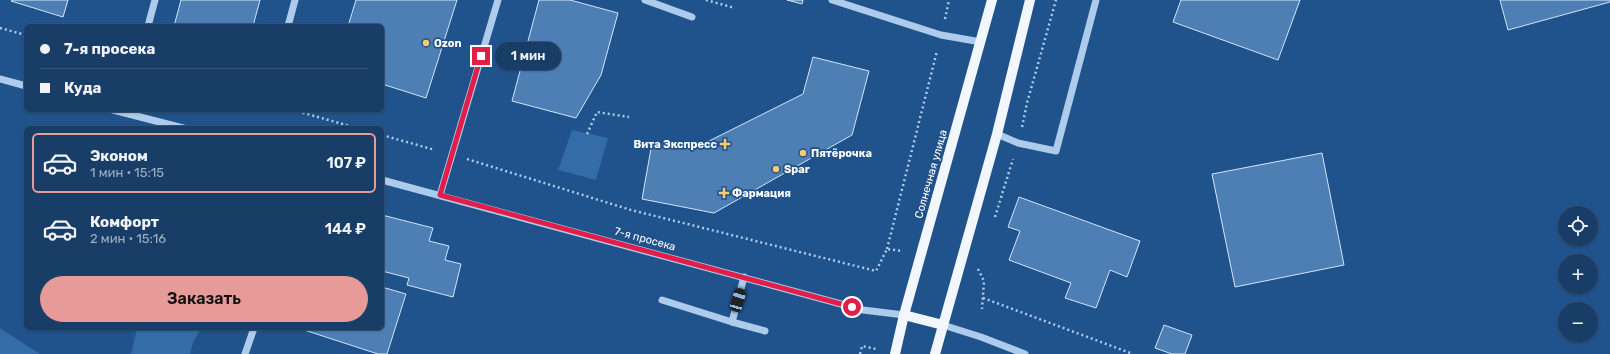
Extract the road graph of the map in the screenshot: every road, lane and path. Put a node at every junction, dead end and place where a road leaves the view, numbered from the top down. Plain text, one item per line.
1 (155, 0) edge
2 (295, 0) edge
3 (498, 0) edge
4 (645, 0) edge
5 (706, 0) edge
6 (832, 0) edge
7 (950, 0) edge
8 (992, 0) edge
9 (1030, 0) edge
10 (1096, 0) edge
11 (735, 8) dead end
12 (692, 17) dead end
13 (149, 24) edge
14 (289, 24) edge
15 (0, 28) edge
16 (24, 34) edge
17 (941, 35) junction
18 (981, 42) junction
19 (0, 79) edge
20 (24, 85) edge
21 (126, 112) edge
22 (299, 112) edge
23 (628, 117) dead end
24 (176, 126) edge
25 (350, 126) edge
26 (587, 134) dead end
27 (997, 134) junction
28 (384, 136) edge
29 (452, 155) junction
30 (384, 181) edge
31 (440, 195) junction
32 (887, 249) junction
33 (921, 253) junction
34 (961, 260) junction
35 (744, 277) junction
36 (983, 298) junction
37 (662, 300) dead end
38 (982, 309) dead end
39 (904, 315) junction
40 (732, 322) junction
41 (943, 325) junction
42 (253, 330) edge
43 (765, 331) dead end
44 (876, 349) dead end
45 (245, 354) edge
46 (860, 354) edge
47 (895, 354) edge
48 (935, 354) edge
49 (1024, 354) edge
50 (1133, 354) edge

1 - 13 street
2 - 14 street
3 - 29 street
4 - 12 street
5 - 11 path
6 - 17 street
7 - 17 path
8 - 18 main road, Солнечная улица
9 - 27 main road
10 - 27 street
15 - 16 path
17 - 18 street
17 - 32 path
18 - 33 main road, Солнечная улица
19 - 20 street
21 - 24 street
22 - 25 path
23 - 26 path
27 - 34 main road
28 - 29 path
29 - 31 street
29 - 32 path
30 - 31 street, 7-я просека
31 - 35 street, 7-я просека
32 - 33 path
33 - 39 main road, Солнечная улица
34 - 36 path
34 - 41 main road
35 - 39 street, 7-я просека
35 - 40 street
36 - 38 path
36 - 50 path
37 - 40 street
39 - 41 main road
39 - 47 main road, Солнечная улица
40 - 43 street
41 - 48 main road
41 - 49 street
42 - 45 street
44 - 46 path

